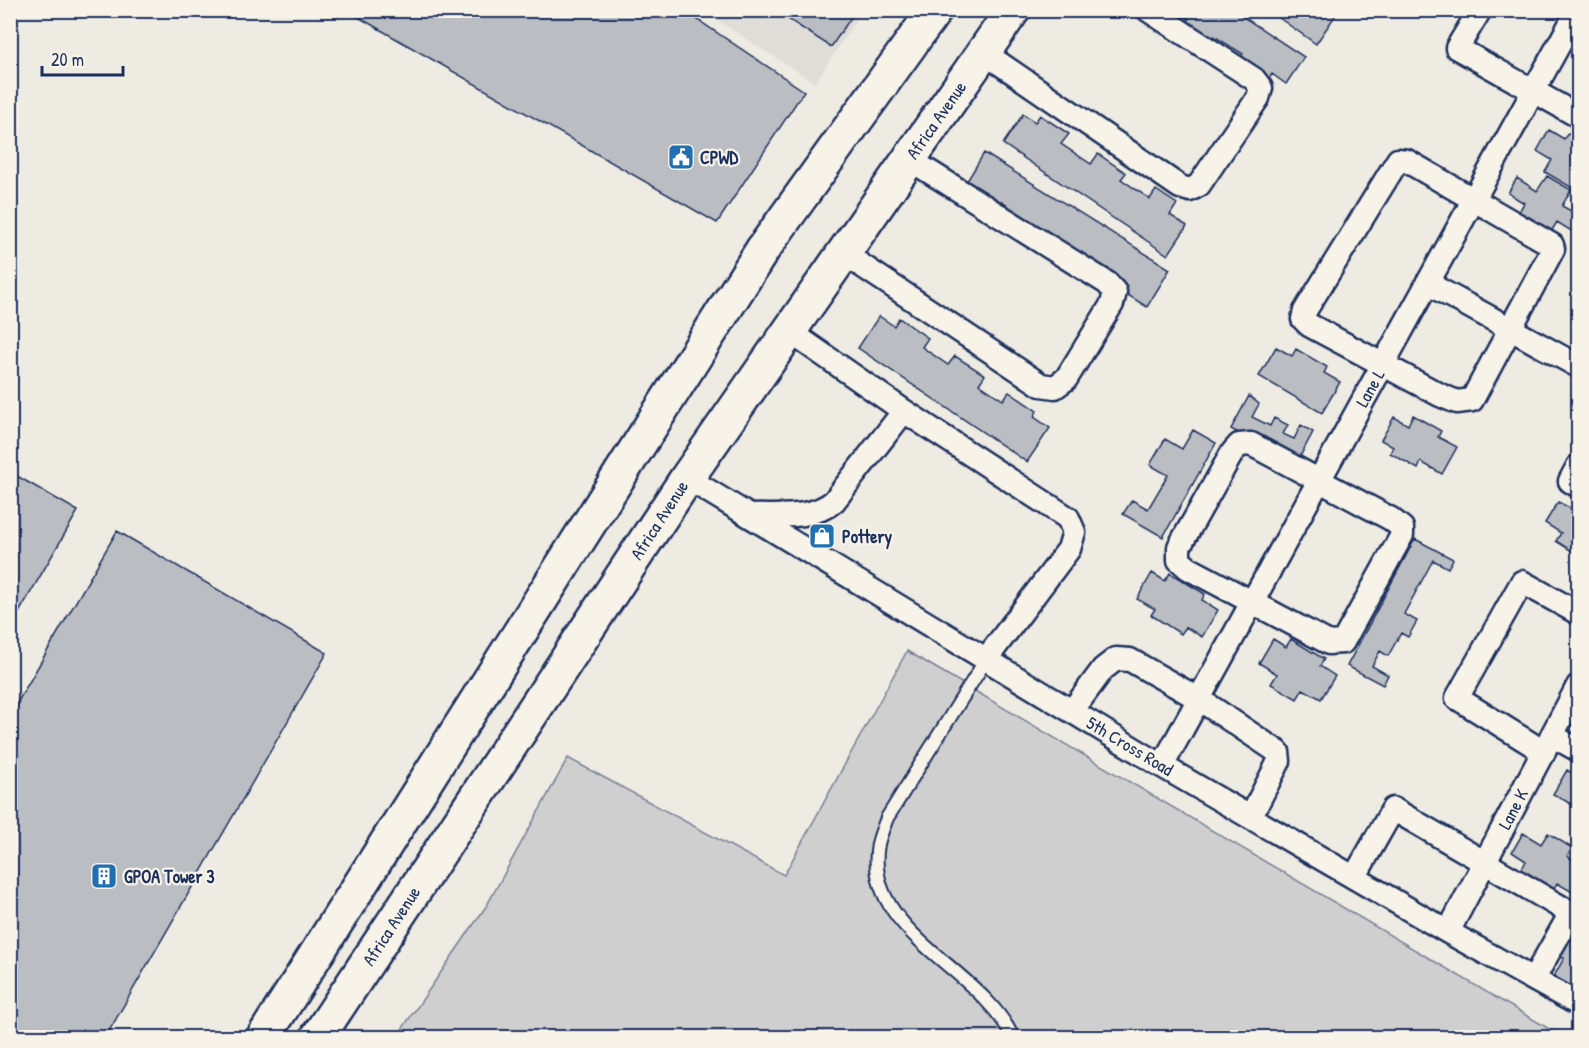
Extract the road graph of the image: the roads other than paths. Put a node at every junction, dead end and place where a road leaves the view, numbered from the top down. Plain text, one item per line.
1 (935, 10) edge
2 (1013, 10) edge
3 (1148, 10) edge
4 (1480, 10) edge
5 (1578, 10) edge
6 (983, 52) junction
7 (1534, 90) junction
8 (1578, 116) edge
9 (909, 159) junction
10 (1473, 201) junction
11 (843, 253) junction
12 (1428, 283) junction
13 (1510, 328) junction
14 (789, 331) junction
15 (1384, 364) junction
16 (1578, 366) edge
17 (904, 411) junction
18 (1578, 466) edge
19 (687, 478) junction
20 (1319, 481) junction
21 (1578, 486) edge
22 (750, 516) junction
23 (1252, 603) junction
24 (1578, 613) edge
25 (987, 658) junction
26 (1578, 687) edge
27 (1199, 699) junction
28 (1072, 711) junction
29 (1548, 744) junction
30 (1578, 750) edge
31 (1162, 766) junction
32 (1251, 816) junction
33 (1486, 861) junction
34 (1355, 876) junction
35 (1448, 932) junction
36 (1534, 978) junction
37 (1578, 1004) edge
38 (263, 1038) edge
39 (317, 1038) edge
40 (1013, 1038) edge

1 - 38 main road
2 - 6 main road, Africa Avenue
3 - 6 street
4 - 7 street
5 - 7 street, Lane L
6 - 9 main road, Africa Avenue
7 - 8 street
7 - 10 street, Lane L
9 - 11 main road, Africa Avenue
9 - 11 street
10 - 12 street, Lane L
10 - 13 street
10 - 15 street
11 - 14 main road, Africa Avenue
12 - 13 street
12 - 15 street, Lane L
13 - 15 street
13 - 16 street
14 - 17 street
14 - 19 main road, Africa Avenue
15 - 20 street, Lane L
17 - 22 street
17 - 25 street
18 - 21 street
19 - 22 street, 5th Cross Road
19 - 39 main road, Africa Avenue
20 - 23 street, Lane L
20 - 23 street
20 - 23 street
22 - 25 street, 5th Cross Road
23 - 27 street, Lane L
24 - 29 street
25 - 28 street, 5th Cross Road
25 - 40 lane
26 - 29 street, Lane K
27 - 28 street
27 - 31 street, Lane L
27 - 32 street
28 - 31 street, 5th Cross Road
29 - 30 street
29 - 33 street, Lane K
31 - 32 street, 5th Cross Road
32 - 34 street, 5th Cross Road
33 - 34 street
33 - 35 street, Lane K
33 - 36 street
34 - 35 street, 5th Cross Road
35 - 36 street, 5th Cross Road
36 - 37 street, 5th Cross Road

